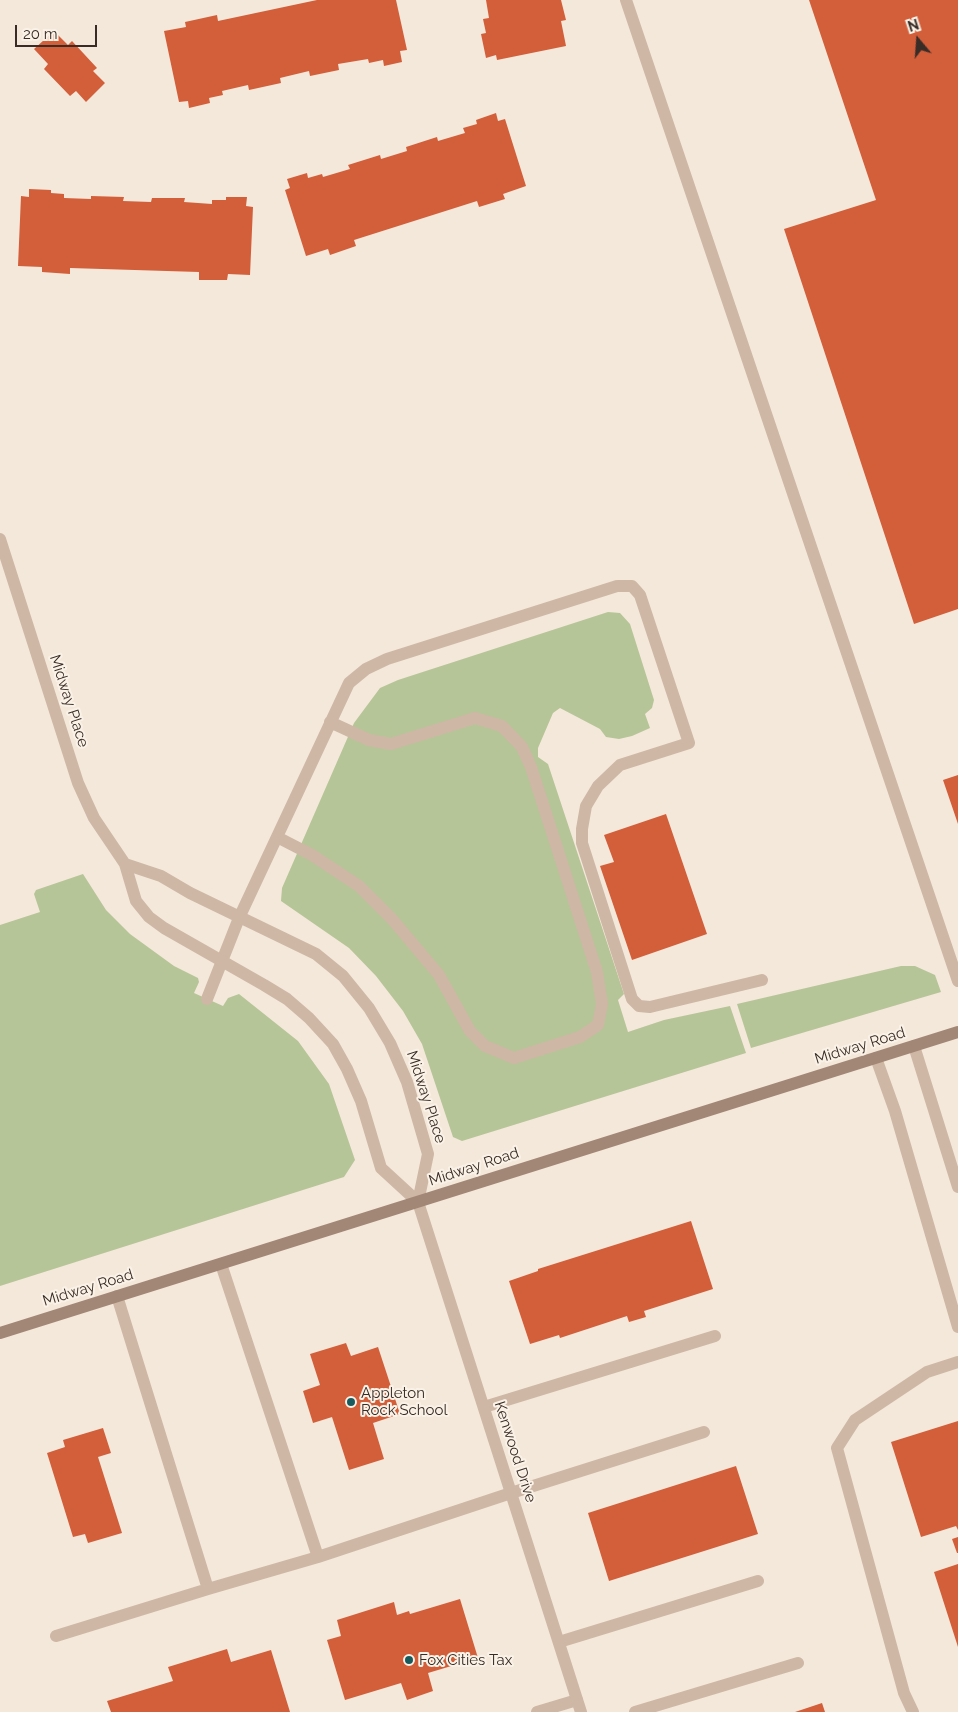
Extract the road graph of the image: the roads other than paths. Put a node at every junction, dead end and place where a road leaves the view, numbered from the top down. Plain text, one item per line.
1 (626, 0) edge
2 (0, 539) edge
3 (330, 722) junction
4 (277, 837) junction
5 (125, 864) junction
6 (239, 918) junction
7 (221, 961) junction
8 (762, 980) dead end
9 (958, 981) edge
10 (207, 999) dead end
11 (958, 1032) edge
12 (914, 1046) junction
13 (876, 1058) junction
14 (958, 1187) edge
15 (418, 1202) junction
16 (222, 1264) junction
17 (118, 1296) junction
18 (958, 1327) edge
19 (0, 1333) edge
20 (715, 1336) dead end
21 (958, 1362) edge
22 (484, 1407) junction
23 (704, 1432) dead end
24 (511, 1492) junction
25 (318, 1557) junction
26 (758, 1581) dead end
27 (208, 1589) junction
28 (56, 1636) dead end
29 (559, 1642) junction
30 (798, 1663) dead end
31 (579, 1706) edge
32 (537, 1712) edge
33 (635, 1712) edge
34 (914, 1712) edge

1 - 9 street
2 - 5 street, Midway Place
3 - 4 street
3 - 4 street
3 - 8 street
4 - 6 street
5 - 6 street, Midway Place
5 - 7 street, Midway Place
6 - 7 street
6 - 15 street, Midway Place
7 - 10 street
7 - 15 street, Midway Place
11 - 12 main road, Midway Road
12 - 13 main road, Midway Road
12 - 14 street
13 - 15 main road, Midway Road
13 - 18 street
15 - 16 main road, Midway Road
15 - 22 street, Kenwood Drive
16 - 17 main road, Midway Road
16 - 25 street
17 - 19 main road, Midway Road
17 - 27 street
20 - 22 street
21 - 34 street
22 - 24 street, Kenwood Drive
23 - 24 street
24 - 25 street
24 - 29 street, Kenwood Drive
25 - 27 street
26 - 29 street
27 - 28 street
29 - 31 street, Kenwood Drive
30 - 33 street
31 - 32 street

